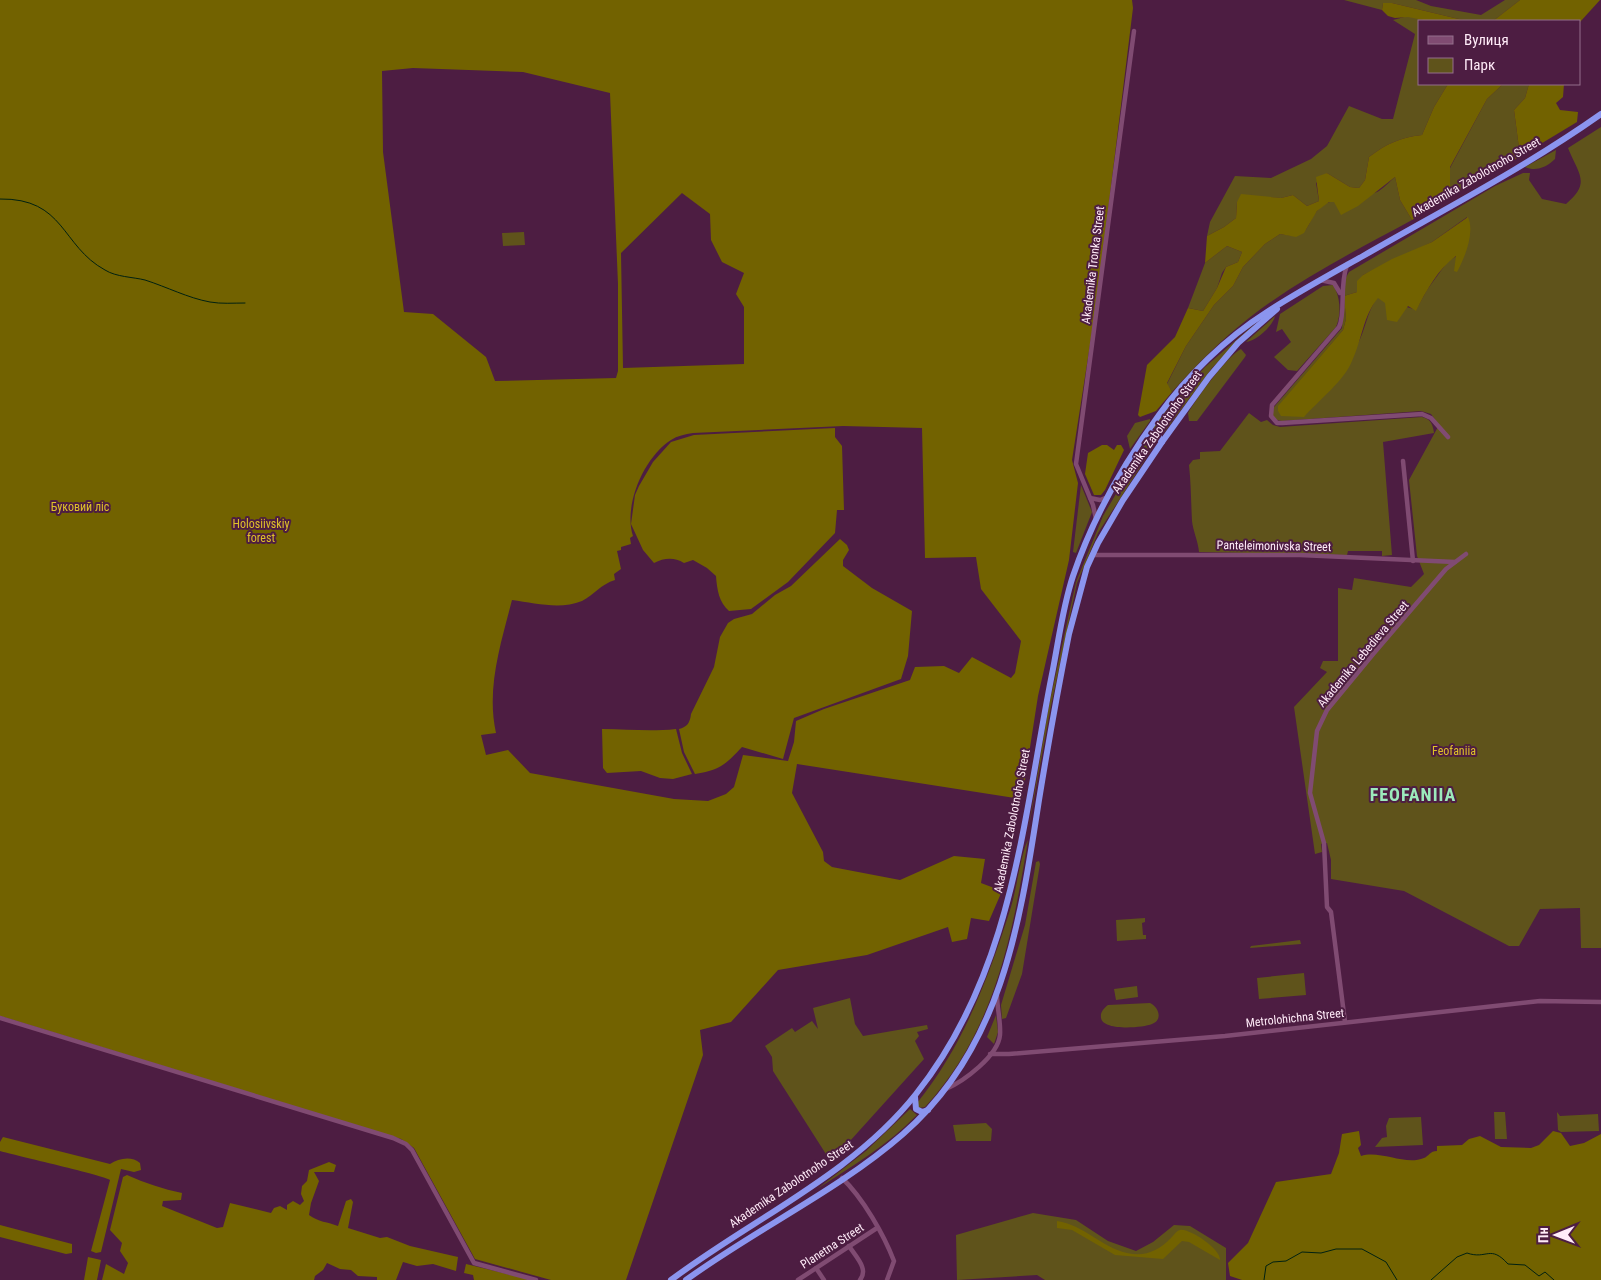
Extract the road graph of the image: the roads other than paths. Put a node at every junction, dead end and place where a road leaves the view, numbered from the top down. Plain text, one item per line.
1 (1134, 31) dead end
2 (1601, 114) edge
3 (1347, 265) junction
4 (1320, 280) junction
5 (1341, 297) junction
6 (1283, 303) junction
7 (1146, 434) junction
8 (1448, 437) dead end
9 (1162, 442) junction
10 (1404, 461) dead end
11 (1110, 496) junction
12 (1090, 498) junction
13 (1096, 523) junction
14 (1466, 554) dead end
15 (1092, 555) junction
16 (1413, 561) junction
17 (1455, 562) junction
18 (997, 993) junction
19 (1601, 1002) edge
20 (0, 1018) edge
21 (1345, 1022) junction
22 (990, 1054) junction
23 (946, 1089) junction
24 (915, 1096) junction
25 (928, 1110) junction
26 (842, 1178) junction
27 (877, 1228) junction
28 (850, 1246) junction
29 (816, 1268) junction
30 (536, 1280) edge
31 (671, 1280) edge
32 (686, 1280) edge
33 (798, 1280) edge
34 (824, 1280) edge
35 (860, 1280) edge
36 (886, 1280) edge

1 - 12 street, Akademika Tronka Street
2 - 3 highway, Akademika Zabolotnoho Street
3 - 4 highway, Akademika Zabolotnoho Street
3 - 5 street
4 - 5 street
4 - 6 highway, Akademika Zabolotnoho Street
5 - 8 street
6 - 7 highway, Akademika Zabolotnoho Street
6 - 9 highway, Akademika Zabolotnoho Street
7 - 9 highway
7 - 11 highway, Akademika Zabolotnoho Street
9 - 15 highway, Akademika Zabolotnoho Street
10 - 16 street
11 - 12 street
11 - 13 highway, Akademika Zabolotnoho Street
12 - 13 street, Akademika Tronka Street
13 - 24 highway, Akademika Zabolotnoho Street
14 - 17 street, Akademika Lebedieva Street
15 - 16 street, Panteleimonivska Street
15 - 18 highway, Akademika Zabolotnoho Street
16 - 17 street, Panteleimonivska Street
17 - 21 street, Akademika Lebedieva Street
18 - 22 street
18 - 23 highway, Akademika Zabolotnoho Street
19 - 21 street, Metrolohichna Street
20 - 30 street
21 - 22 street, Metrolohichna Street
22 - 23 street
23 - 25 highway, Akademika Zabolotnoho Street
24 - 25 highway
24 - 31 highway, Akademika Zabolotnoho Street
25 - 26 highway, Akademika Zabolotnoho Street
26 - 27 street
26 - 32 highway, Akademika Zabolotnoho Street
27 - 28 street, Planetna Street
27 - 36 street
28 - 29 street, Planetna Street
28 - 35 street
29 - 33 street, Planetna Street
29 - 34 street

